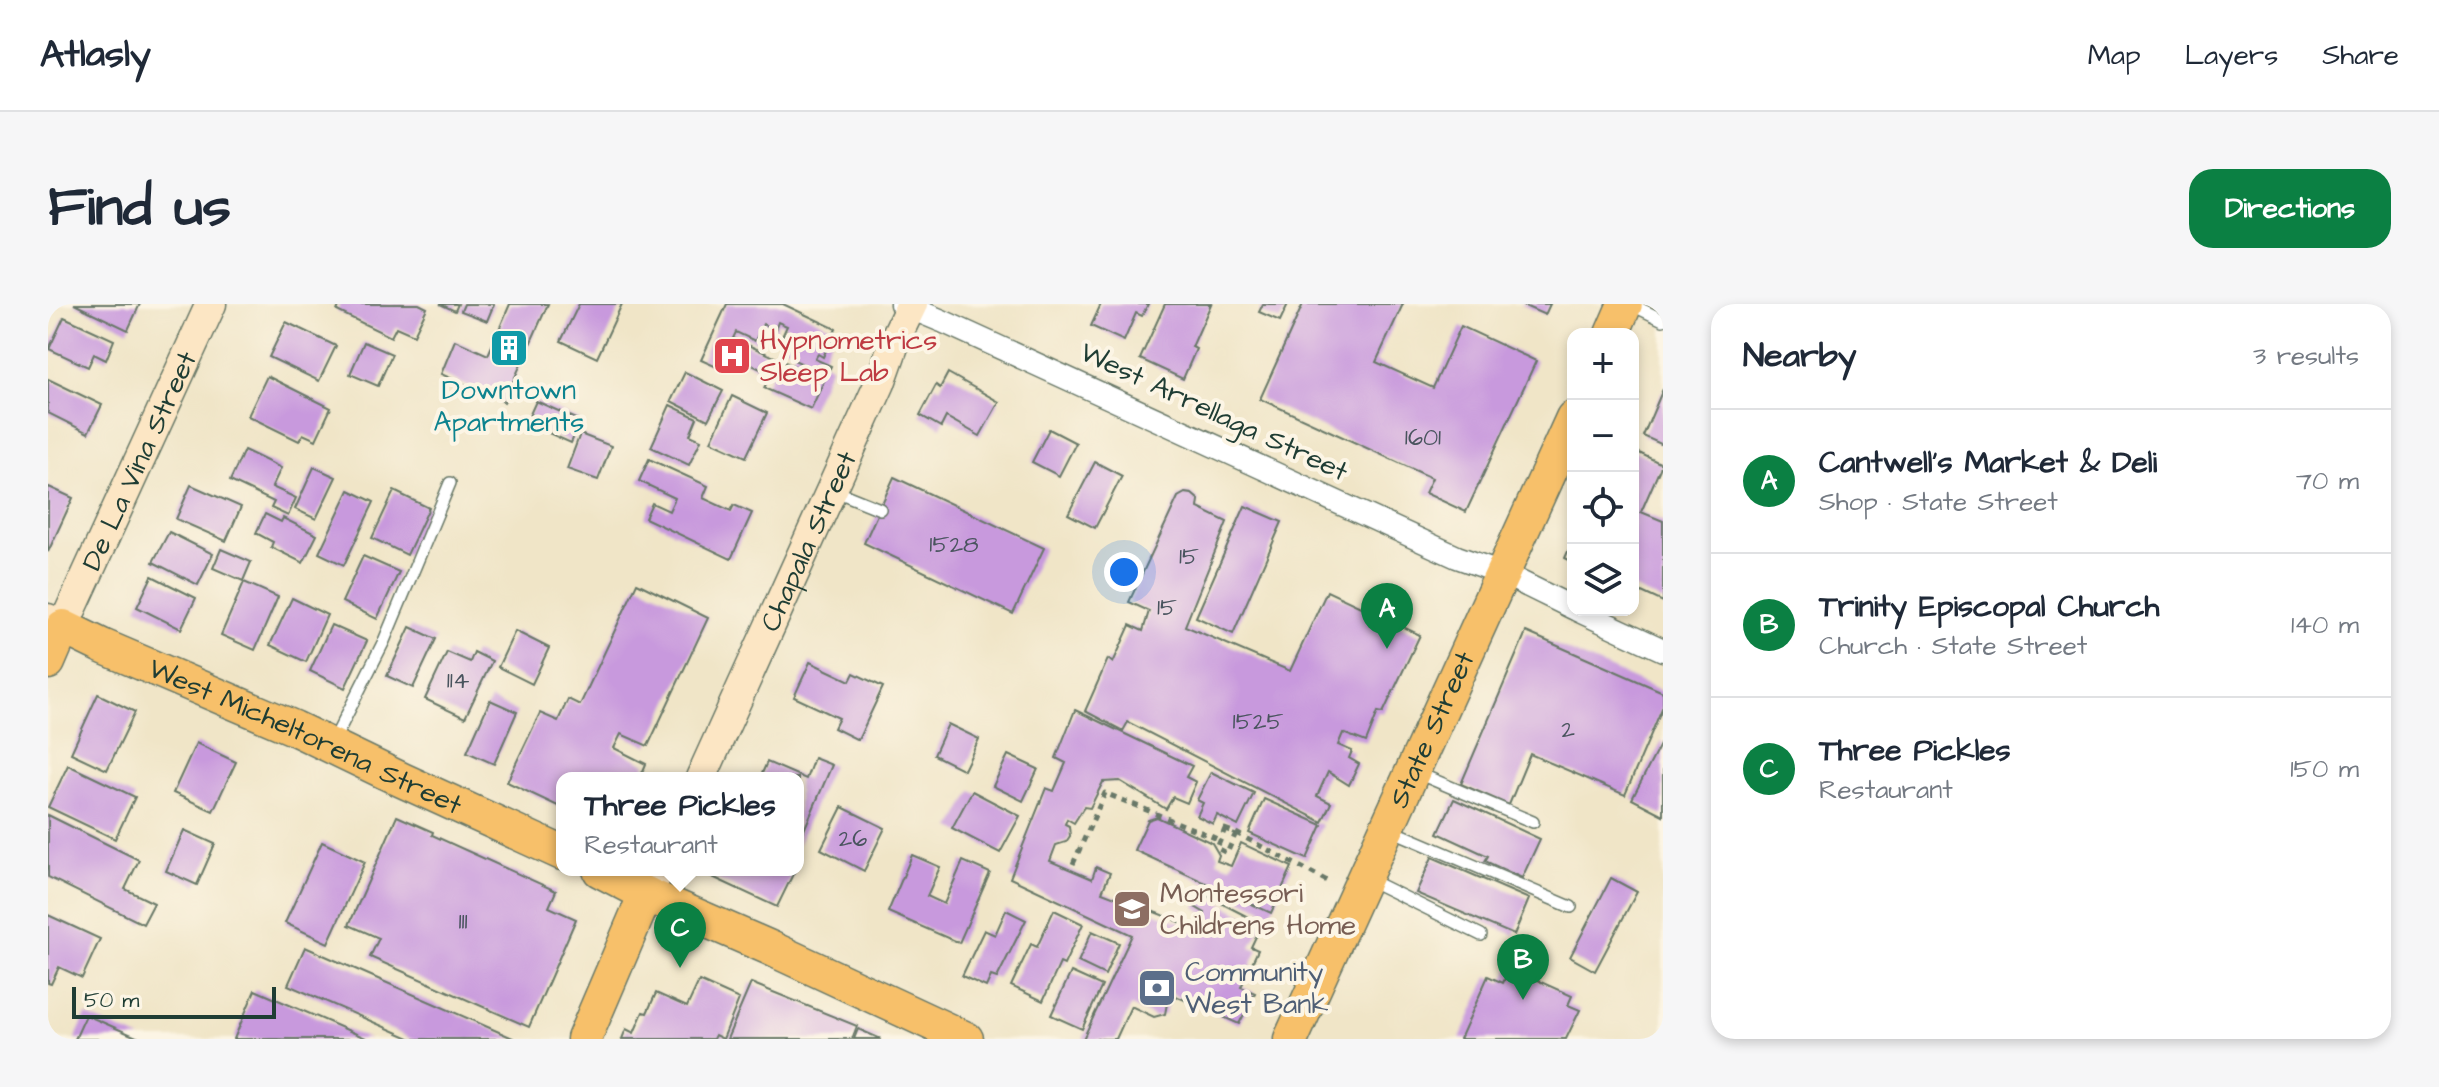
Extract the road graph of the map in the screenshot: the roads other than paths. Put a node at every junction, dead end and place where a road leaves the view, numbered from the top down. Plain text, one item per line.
1 (211, 304) edge
2 (1627, 304) edge
3 (908, 305) edge
4 (1663, 320) edge
5 (1615, 328) edge
6 (1567, 432) edge
7 (450, 483) dead end
8 (832, 490) junction
9 (880, 509) dead end
10 (1502, 573) junction
11 (1567, 605) edge
12 (1590, 616) edge
13 (56, 623) edge
14 (1663, 650) edge
15 (48, 662) edge
16 (331, 746) junction
17 (1413, 771) junction
18 (704, 772) edge
19 (1533, 822) dead end
20 (1388, 828) junction
21 (556, 850) edge
22 (626, 876) edge
23 (652, 882) edge
24 (1360, 888) junction
25 (1571, 907) dead end
26 (1481, 935) dead end
27 (584, 1039) edge
28 (966, 1039) edge
29 (1291, 1039) edge

1 - 13 street, De La Vina Street
2 - 4 lane
2 - 5 main road
3 - 8 street, Chapala Street
3 - 10 street, West Arrellaga Street
6 - 10 main road, State Street
7 - 16 lane
8 - 9 lane
8 - 18 street, Chapala Street
10 - 11 street, West Arrellaga Street
10 - 17 main road, State Street
12 - 14 street, West Arrellaga Street
13 - 15 main road, De La Vina Street
13 - 16 main road, West Micheltorena Street
16 - 21 main road, West Micheltorena Street
17 - 19 lane
17 - 20 main road, State Street
20 - 24 main road, State Street
20 - 25 lane
22 - 23 main road
23 - 27 main road
23 - 28 main road
24 - 26 lane
24 - 29 main road, State Street

